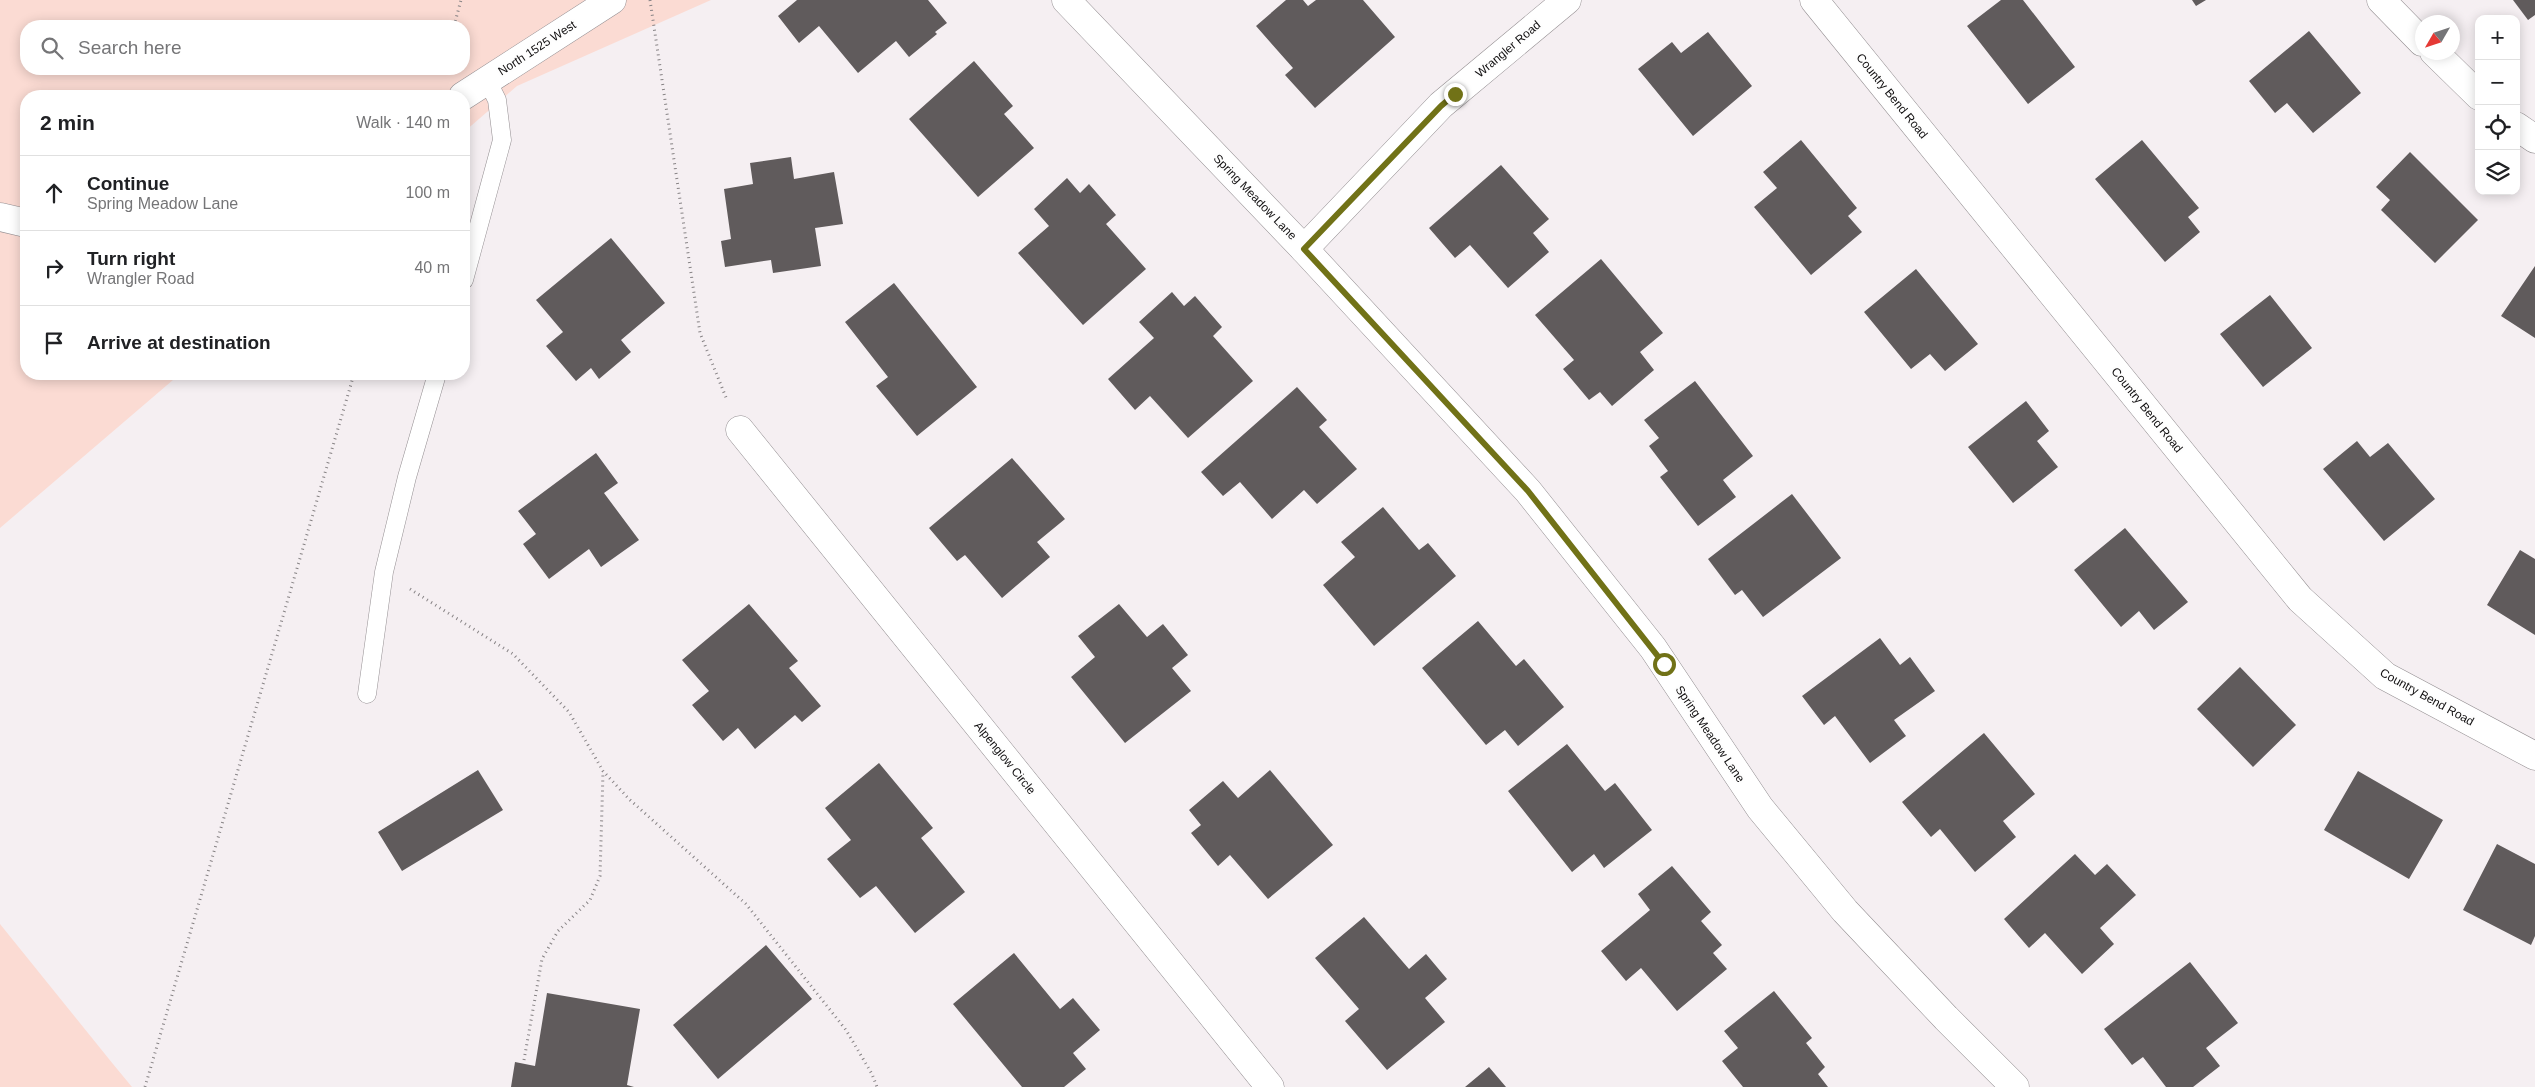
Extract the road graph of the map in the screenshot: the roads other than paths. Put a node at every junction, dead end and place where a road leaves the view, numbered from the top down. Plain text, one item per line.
1 (612, 0) edge
2 (1066, 0) edge
3 (1567, 0) edge
4 (1814, 0) edge
5 (2382, 0) edge
6 (2415, 35) edge
7 (2442, 60) edge
8 (487, 80) junction
9 (470, 91) edge
10 (2475, 92) edge
11 (2520, 129) edge
12 (2535, 139) edge
13 (0, 217) edge
14 (20, 222) edge
15 (1304, 249) junction
16 (470, 258) edge
17 (435, 380) edge
18 (740, 430) road end
19 (367, 694) dead end
20 (2535, 756) edge
21 (1270, 1087) edge
22 (2015, 1087) edge

1 - 8 street, North 1525 West
2 - 15 street, Spring Meadow Lane
3 - 15 street, Wrangler Road
4 - 20 street, Country Bend Road
5 - 6 street
7 - 10 street
8 - 9 street, North 1525 West
8 - 16 lane
11 - 12 street
13 - 14 street
15 - 22 street, Spring Meadow Lane
17 - 19 lane
18 - 21 street, Alpenglow Circle

